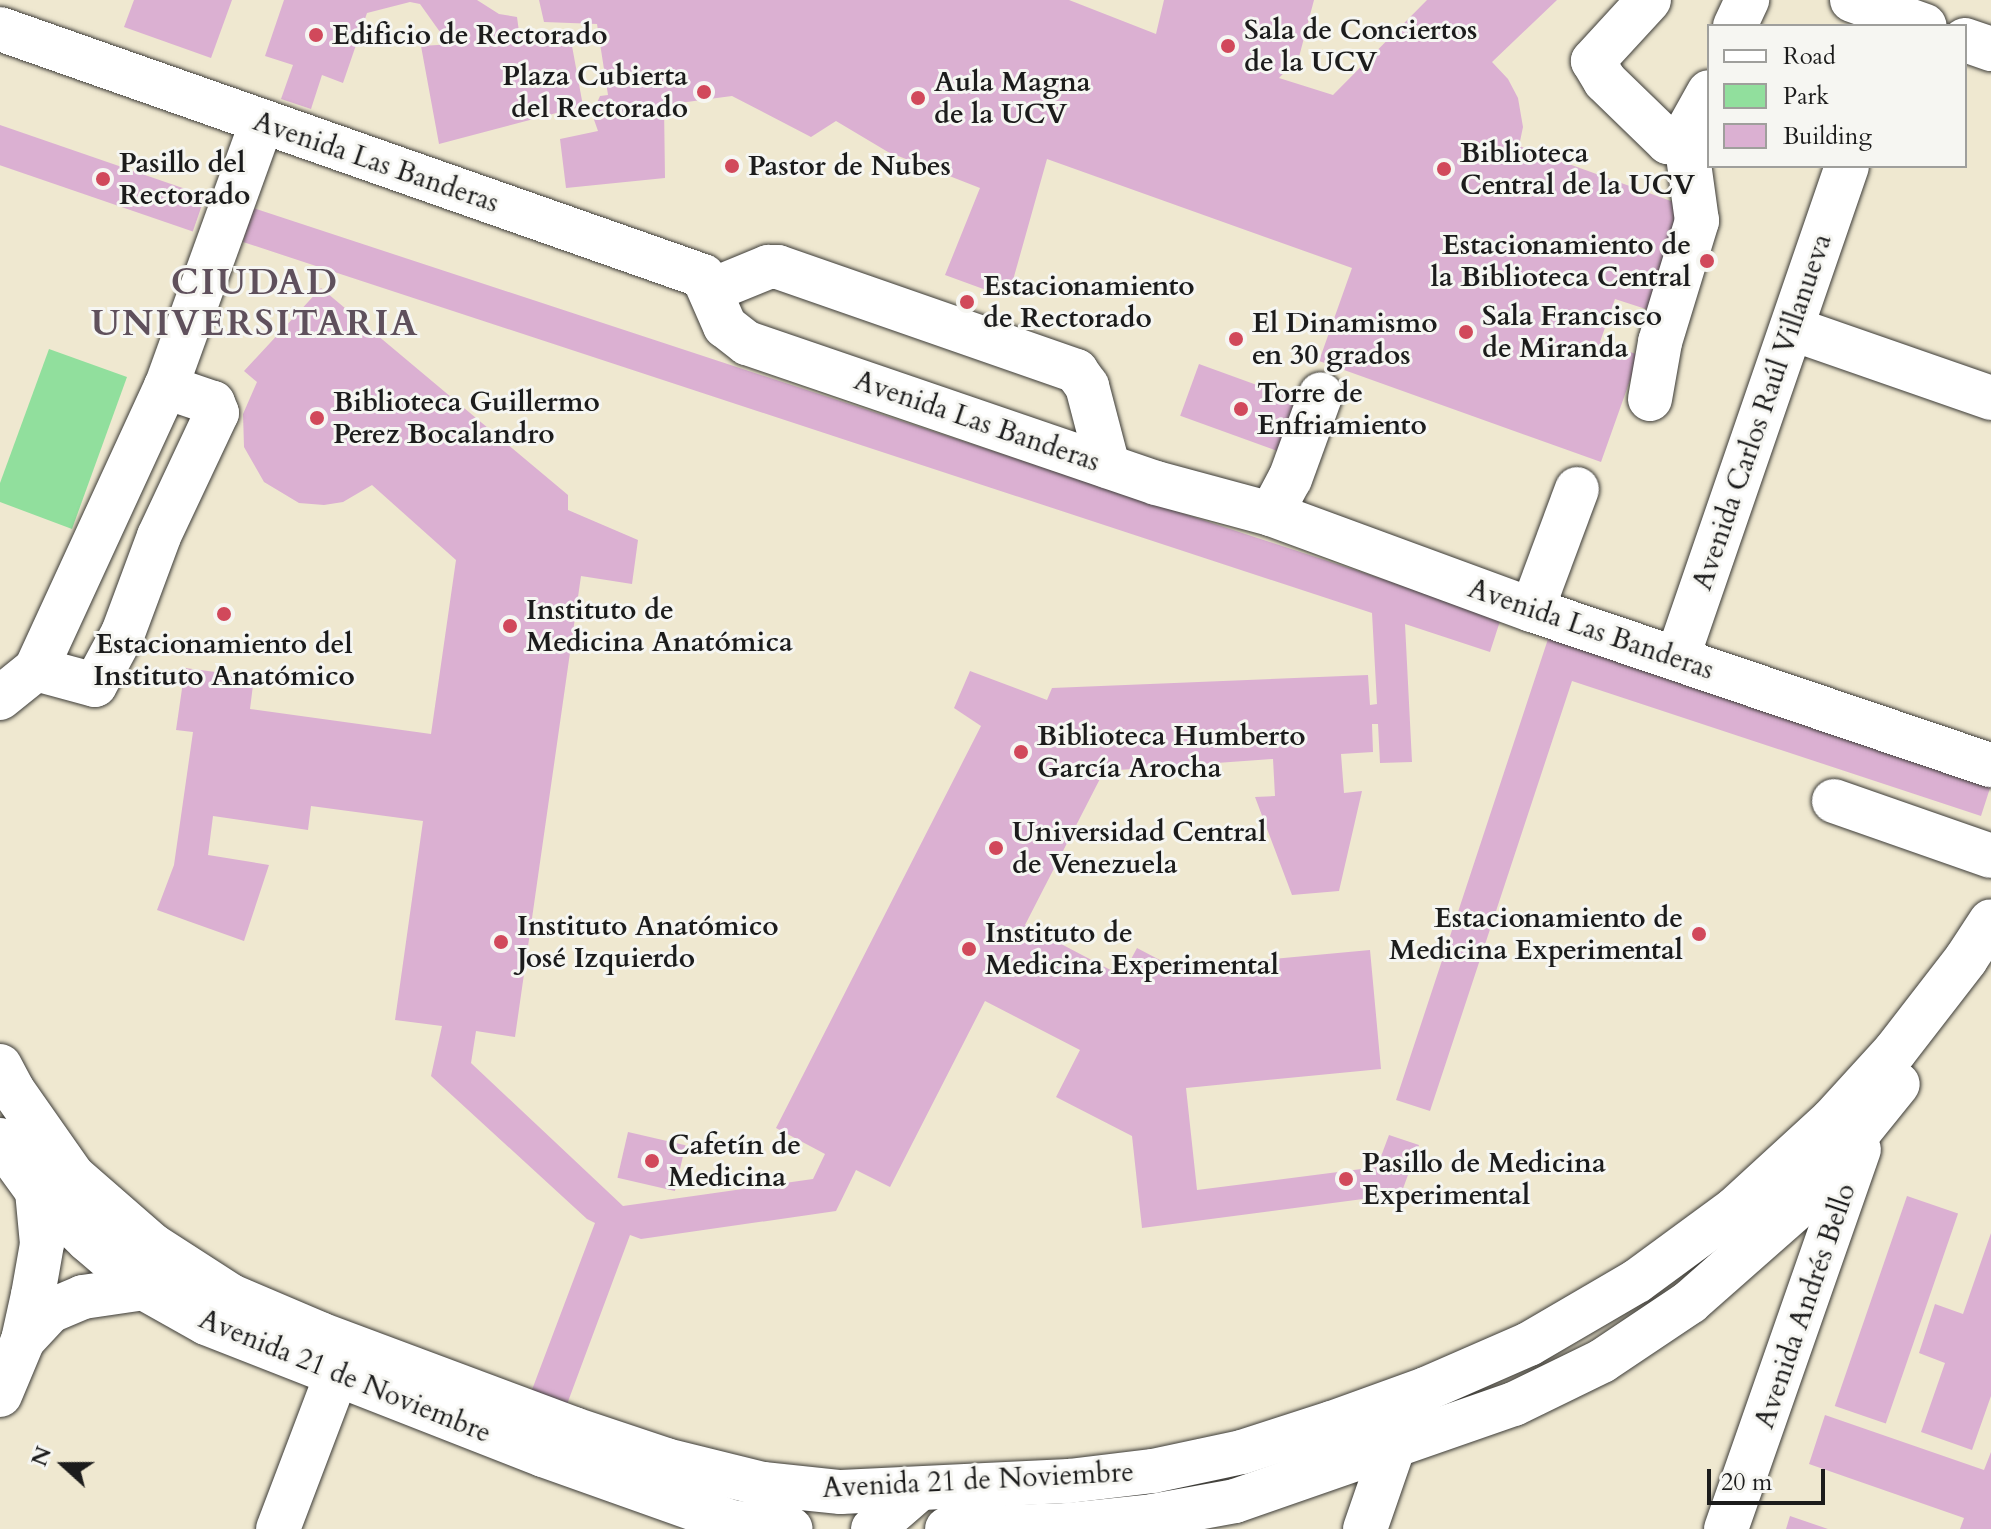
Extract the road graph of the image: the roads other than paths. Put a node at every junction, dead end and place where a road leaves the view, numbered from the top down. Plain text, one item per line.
1 (1649, 0) edge
2 (1747, 0) edge
3 (1852, 0) edge
4 (1906, 17) edge
5 (1736, 24) edge
6 (0, 29) edge
7 (1967, 41) edge
8 (1991, 49) edge
9 (1707, 96) edge
10 (262, 122) junction
11 (1685, 135) junction
12 (1846, 168) edge
13 (712, 290) junction
14 (1793, 329) junction
15 (166, 387) junction
16 (1321, 394) dead end
17 (1991, 398) edge
18 (1650, 399) dead end
19 (1108, 466) junction
20 (1577, 489) dead end
21 (1271, 514) junction
22 (1532, 610) junction
23 (1677, 659) junction
24 (36, 669) junction
25 (0, 698) edge
26 (1991, 765) edge
27 (1834, 801) dead end
28 (1991, 856) edge
29 (1991, 921) edge
30 (1991, 946) edge
31 (0, 1066) edge
32 (1866, 1128) junction
33 (0, 1140) edge
34 (37, 1191) junction
35 (1801, 1204) junction
36 (1735, 1209) junction
37 (1826, 1245) junction
38 (144, 1288) junction
39 (23, 1340) junction
40 (337, 1374) junction
41 (0, 1395) edge
42 (1393, 1448) junction
43 (975, 1486) junction
44 (919, 1489) junction
45 (278, 1529) edge
46 (791, 1529) edge
47 (873, 1529) edge
48 (947, 1529) edge
49 (961, 1529) edge
50 (1365, 1529) edge
51 (1726, 1529) edge

1 - 11 lane
2 - 5 lane
3 - 4 lane
6 - 10 lane, Avenida Las Banderas
7 - 8 lane
9 - 11 lane
10 - 13 lane, Avenida Las Banderas
10 - 15 lane
11 - 18 lane
12 - 14 lane, Avenida Carlos Raúl Villanueva
13 - 19 lane, Avenida Las Banderas
13 - 19 lane
14 - 17 lane
14 - 23 lane, Avenida Carlos Raúl Villanueva
15 - 24 lane
15 - 24 lane
16 - 21 lane
19 - 21 lane, Avenida Las Banderas
20 - 22 lane
21 - 22 lane, Avenida Las Banderas
22 - 23 lane, Avenida Las Banderas
23 - 26 lane, Avenida Las Banderas
24 - 25 lane
27 - 28 lane
29 - 36 lane, Avenida 21 de Noviembre
30 - 32 lane, Avenida 21 de Noviembre
31 - 44 lane, Avenida 21 de Noviembre
32 - 35 lane, Avenida 21 de Noviembre
32 - 37 lane, Avenida Andrés Bello
33 - 34 lane, Avenida 21 de Noviembre
34 - 38 lane, Avenida 21 de Noviembre
34 - 39 lane
35 - 36 lane
35 - 37 lane
35 - 42 lane, Avenida 21 de Noviembre
36 - 43 lane, Avenida 21 de Noviembre
37 - 51 lane, Avenida Andrés Bello
38 - 39 lane
38 - 40 lane, Avenida 21 de Noviembre
39 - 41 lane
40 - 45 lane
40 - 46 lane, Avenida 21 de Noviembre
42 - 49 lane, Avenida 21 de Noviembre
42 - 50 lane
43 - 44 lane, Avenida 21 de Noviembre
43 - 49 lane
44 - 47 lane
48 - 49 lane, Avenida 21 de Noviembre

